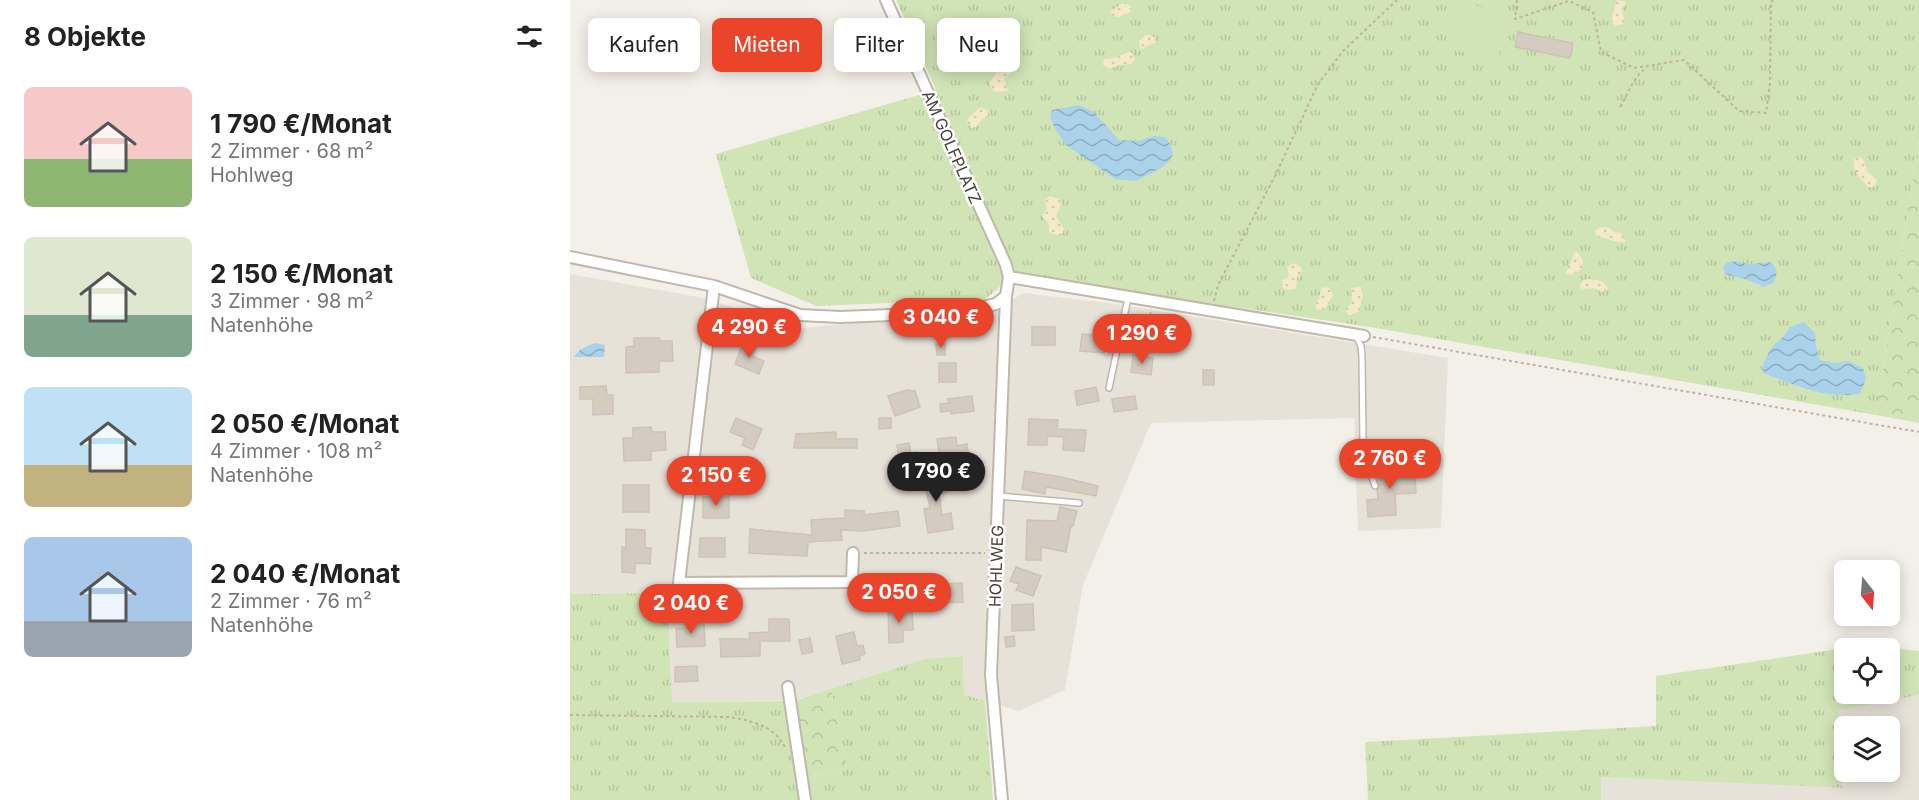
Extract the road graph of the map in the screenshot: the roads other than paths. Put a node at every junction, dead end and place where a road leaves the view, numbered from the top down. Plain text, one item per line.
1 (886, 0) edge
2 (570, 257) edge
3 (1009, 277) junction
4 (714, 286) junction
5 (1006, 296) junction
6 (1128, 298) junction
7 (1360, 335) joint
8 (1109, 388) dead end
9 (1375, 486) dead end
10 (999, 496) junction
11 (1079, 503) dead end
12 (853, 553) dead end
13 (788, 687) dead end
14 (805, 800) edge
15 (1002, 800) edge

1 - 3 street, AM GOLFPLATZ
2 - 4 street
3 - 5 street, AM GOLFPLATZ
3 - 6 street
4 - 5 street
4 - 12 street
5 - 10 street, HOHLWEG
6 - 7 street
6 - 8 lane
7 - 9 lane
10 - 11 lane
10 - 15 street, HOHLWEG
13 - 14 street

